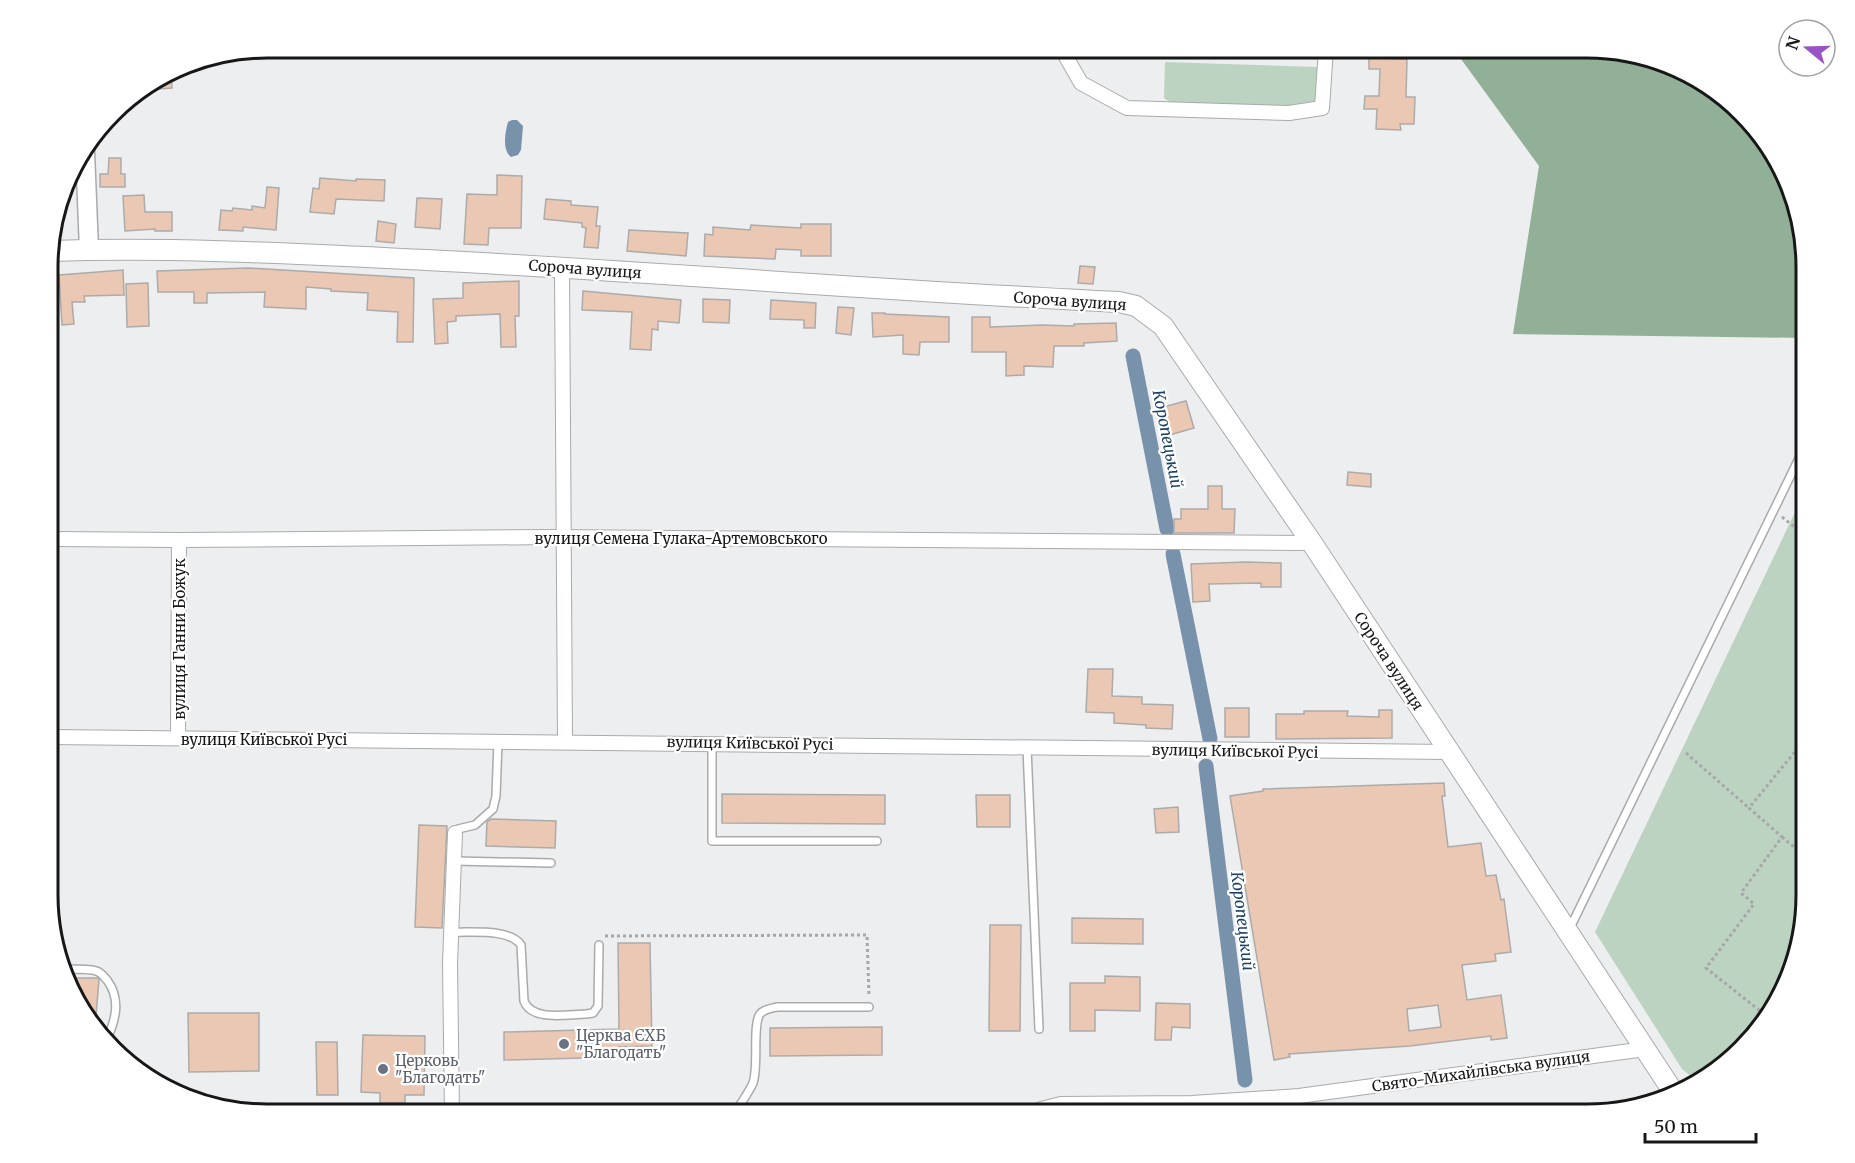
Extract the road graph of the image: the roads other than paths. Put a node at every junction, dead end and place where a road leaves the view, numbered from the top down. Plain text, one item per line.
1 (1067, 58) edge
2 (1325, 58) edge
3 (86, 164) edge
4 (89, 250) junction
5 (59, 251) edge
6 (562, 267) junction
7 (1796, 465) edge
8 (564, 537) junction
9 (58, 539) edge
10 (179, 540) junction
11 (1312, 543) junction
12 (58, 736) edge
13 (178, 738) junction
14 (498, 741) junction
15 (566, 741) junction
16 (712, 742) junction
17 (1027, 748) junction
18 (1449, 752) junction
19 (455, 833) joint
20 (877, 841) dead end
21 (454, 861) junction
22 (551, 863) dead end
23 (451, 932) junction
24 (1568, 932) junction
25 (599, 945) road end
26 (72, 969) edge
27 (869, 1007) road end
28 (1039, 1029) dead end
29 (110, 1032) edge
30 (1645, 1049) junction
31 (1670, 1087) edge
32 (452, 1104) edge
33 (740, 1104) edge
34 (1061, 1104) edge

1 - 2 street
3 - 4 street
4 - 5 main road, Сороча вулиця
4 - 6 main road, Сороча вулиця
6 - 8 street
6 - 11 main road, Сороча вулиця
7 - 24 lane
8 - 10 street, вулиця Семена Гулака-Артемовського
8 - 11 street, вулиця Семена Гулака-Артемовського
8 - 15 street
9 - 10 street, вулиця Семена Гулака-Артемовського
10 - 13 street, вулиця Ганни Божук
11 - 18 main road, Сороча вулиця
12 - 13 street, вулиця Київської Русі
13 - 14 street, вулиця Київської Русі
14 - 15 street, вулиця Київської Русі
14 - 19 lane
15 - 16 street, вулиця Київської Русі
16 - 17 street, вулиця Київської Русі
16 - 20 lane
17 - 18 street, вулиця Київської Русі
17 - 28 lane
18 - 24 main road, Сороча вулиця
19 - 21 street
21 - 22 lane
21 - 23 street
23 - 25 lane
23 - 32 street
24 - 30 main road, Сороча вулиця
26 - 29 lane
27 - 33 lane
30 - 31 main road, Сороча вулиця
30 - 34 street, Свято-Михайлівська вулиця

